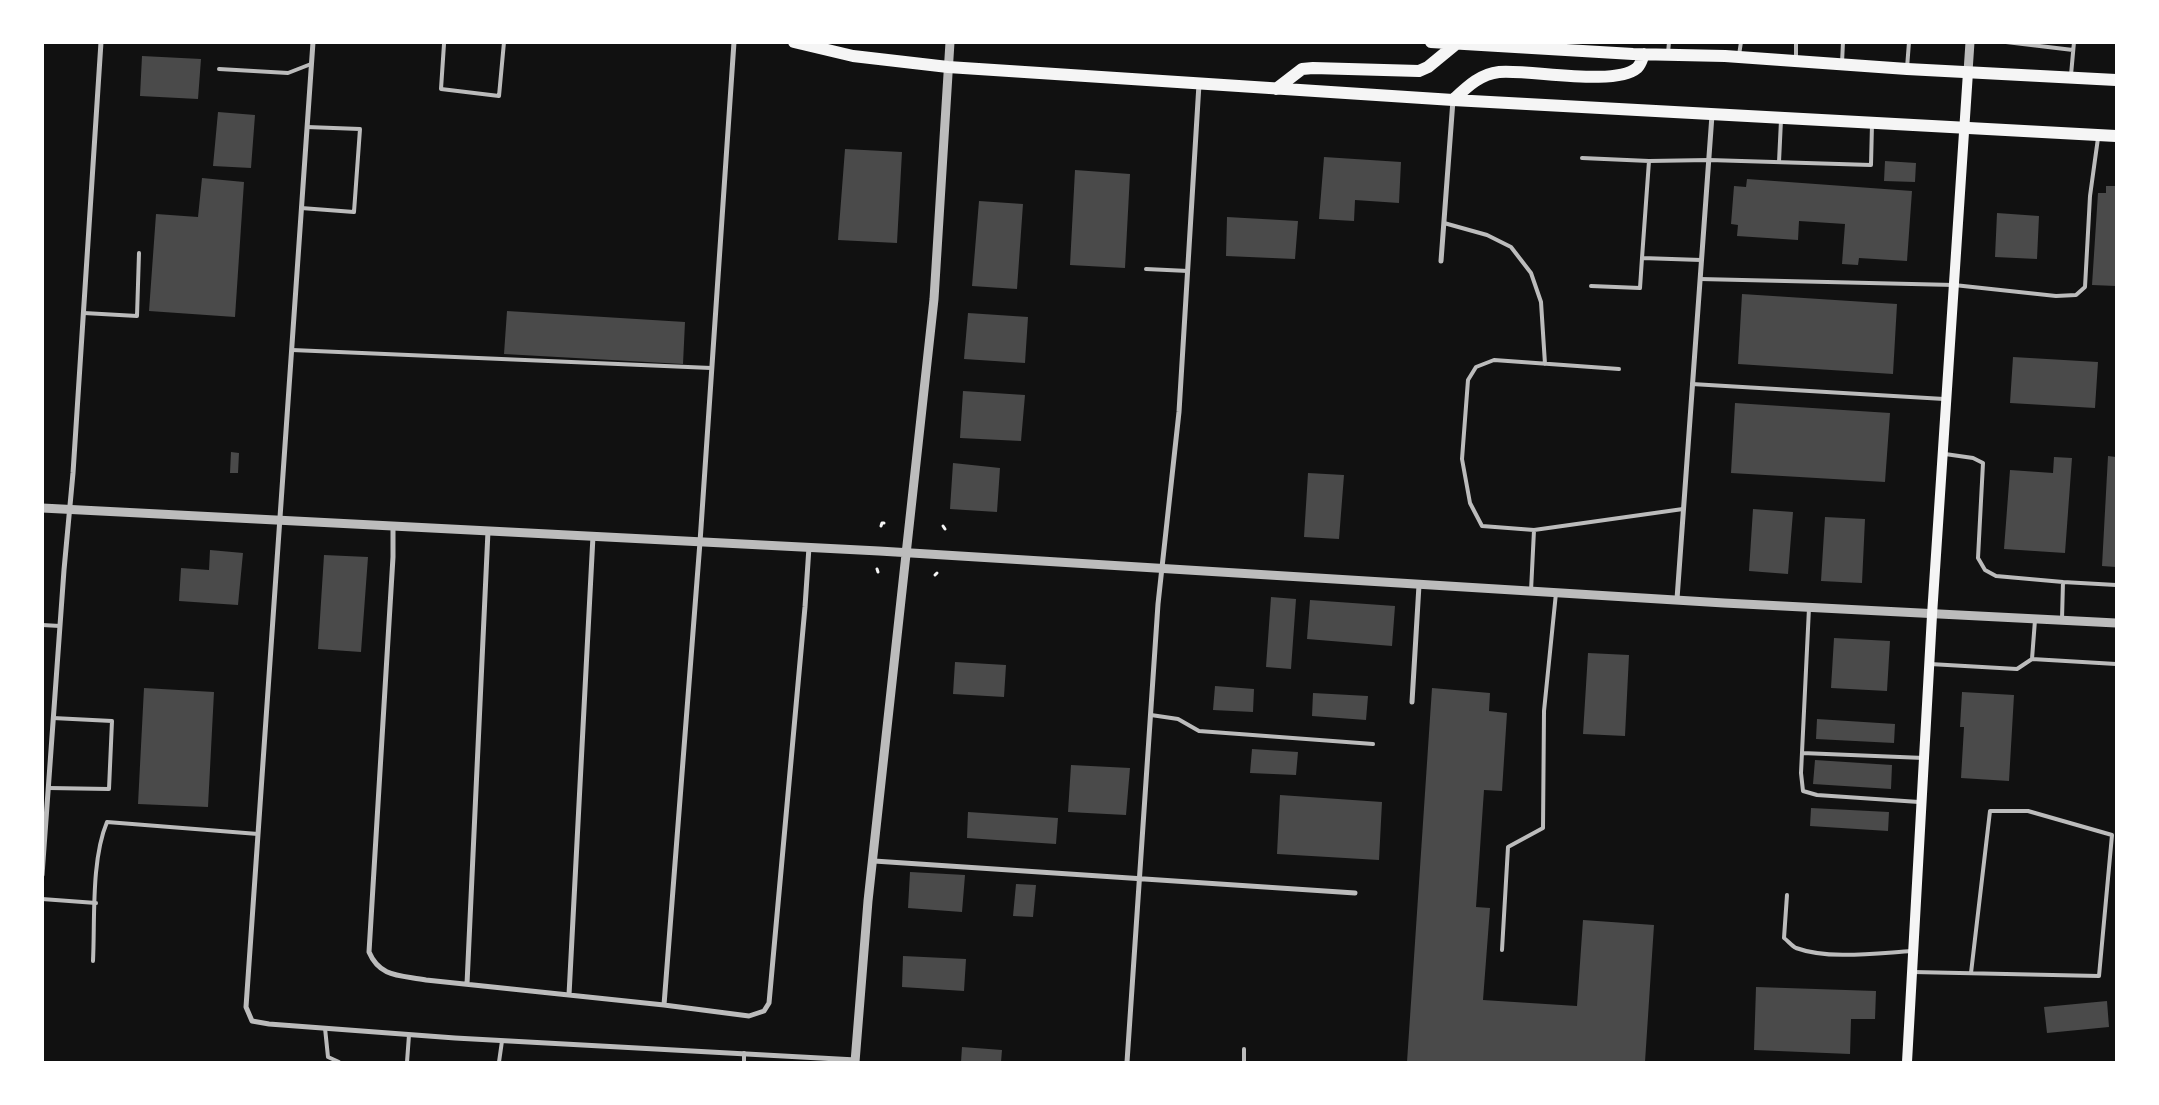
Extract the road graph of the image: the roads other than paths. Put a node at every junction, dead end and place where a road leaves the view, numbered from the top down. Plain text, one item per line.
1 (101, 42) edge
2 (313, 42) edge
3 (504, 42) edge
4 (734, 42) edge
5 (794, 42) edge
6 (950, 42) edge
7 (1431, 42) edge
8 (1740, 42) edge
9 (1796, 42) edge
10 (1843, 42) edge
11 (1909, 42) edge
12 (1970, 42) edge
13 (2006, 42) edge
14 (2074, 42) edge
15 (1456, 43) edge
16 (444, 44) edge
17 (1668, 49) edge
18 (2073, 50) junction
19 (1644, 54) junction
20 (1738, 57) junction
21 (1796, 62) junction
22 (311, 64) junction
23 (1842, 65) junction
24 (948, 68) junction
25 (219, 69) dead end
26 (1907, 69) junction
27 (1968, 72) junction
28 (2071, 77) junction
29 (2116, 80) edge
30 (1199, 84) junction
31 (1276, 89) junction
32 (1453, 100) junction
33 (1712, 114) junction
34 (1782, 118) junction
35 (1872, 122) junction
36 (307, 127) junction
37 (1965, 128) junction
38 (2098, 136) junction
39 (2116, 136) edge
40 (1582, 158) dead end
41 (1709, 160) junction
42 (1649, 161) junction
43 (1779, 162) junction
44 (301, 208) junction
45 (1444, 223) junction
46 (139, 253) dead end
47 (1642, 258) junction
48 (1701, 260) junction
49 (1441, 261) dead end
50 (1146, 269) dead end
51 (1188, 271) junction
52 (1700, 279) junction
53 (1954, 285) junction
54 (1591, 286) dead end
55 (84, 313) junction
56 (292, 350) junction
57 (1545, 364) junction
58 (711, 368) junction
59 (1619, 369) dead end
60 (1692, 384) junction
61 (1946, 400) junction
62 (1942, 454) junction
63 (42, 508) edge
64 (1683, 509) junction
65 (70, 510) junction
66 (280, 520) junction
67 (393, 526) junction
68 (1534, 530) junction
69 (488, 531) junction
70 (592, 536) junction
71 (700, 542) junction
72 (809, 548) junction
73 (906, 553) junction
74 (1161, 568) junction
75 (2063, 582) junction
76 (1420, 585) junction
77 (2116, 585) edge
78 (1531, 591) junction
79 (1556, 593) junction
80 (1677, 599) junction
81 (1809, 608) junction
82 (1932, 615) junction
83 (2035, 620) junction
84 (2062, 621) junction
85 (2116, 623) edge
86 (42, 624) edge
87 (60, 626) junction
88 (2032, 659) junction
89 (1929, 664) junction
90 (2116, 664) edge
91 (1412, 702) dead end
92 (1151, 715) junction
93 (53, 718) junction
94 (1374, 744) dead end
95 (1802, 753) junction
96 (1924, 758) junction
97 (49, 788) junction
98 (1921, 802) junction
99 (258, 834) junction
100 (874, 861) junction
101 (42, 875) edge
102 (1141, 878) junction
103 (1355, 892) dead end
104 (1787, 895) dead end
105 (42, 899) edge
106 (96, 903) junction
107 (1502, 950) dead end
108 (1912, 951) junction
109 (93, 961) dead end
110 (1911, 972) junction
111 (1971, 973) junction
112 (467, 984) junction
113 (570, 995) junction
114 (664, 1005) junction
115 (325, 1028) junction
116 (409, 1035) junction
117 (502, 1041) junction
118 (1244, 1049) dead end
119 (744, 1053) junction
120 (856, 1061) edge
121 (339, 1062) edge
122 (407, 1062) edge
123 (499, 1062) edge
124 (744, 1062) edge
125 (1127, 1062) edge
126 (1244, 1062) edge
127 (1907, 1062) edge

1 - 55 street
2 - 22 street
3 - 16 lane
4 - 58 street
5 - 24 main road
6 - 24 street
7 - 15 main road
8 - 20 lane
9 - 21 lane
10 - 23 lane
11 - 26 lane
12 - 27 street
13 - 18 lane
14 - 18 lane
15 - 19 main road
15 - 31 main road
17 - 19 main road
17 - 20 main road
18 - 28 lane
19 - 32 main road
20 - 21 main road
21 - 23 main road
22 - 25 lane
22 - 36 street
23 - 26 main road
24 - 30 main road
24 - 73 street
26 - 27 main road
27 - 28 main road
27 - 37 main road
28 - 29 main road
30 - 31 main road
30 - 51 street
31 - 32 main road
32 - 33 main road
32 - 45 street
33 - 34 main road
33 - 41 street
34 - 35 main road
34 - 43 lane
35 - 37 main road
35 - 43 lane
36 - 44 street
36 - 44 lane
37 - 38 main road
37 - 53 main road
38 - 39 main road
38 - 53 lane
40 - 42 lane
41 - 42 lane
41 - 43 lane
41 - 48 street
42 - 47 lane
44 - 56 street
45 - 49 street
45 - 57 lane
46 - 55 lane
47 - 48 lane
47 - 54 lane
48 - 52 street
50 - 51 lane
51 - 74 street
52 - 53 lane
52 - 60 street
53 - 61 main road
55 - 65 street
56 - 58 lane
56 - 66 street
57 - 59 lane
57 - 68 lane
58 - 71 street
60 - 61 lane
60 - 64 street
61 - 62 main road
62 - 75 lane
62 - 82 main road
63 - 65 street
64 - 68 lane
64 - 80 street
65 - 66 street
65 - 87 street
66 - 67 street
66 - 99 street
67 - 69 street
67 - 112 street
68 - 78 lane
69 - 70 street
69 - 112 street
70 - 71 street
70 - 113 street
71 - 72 street
71 - 114 street
72 - 73 street
72 - 114 street
73 - 74 street
73 - 100 street
74 - 76 street
74 - 92 street
75 - 77 lane
75 - 84 lane
76 - 78 street
76 - 91 street
78 - 79 street
79 - 80 street
79 - 107 lane
80 - 81 street
81 - 82 street
81 - 95 lane
82 - 83 street
82 - 89 main road
83 - 84 street
83 - 88 lane
84 - 85 street
86 - 87 lane
87 - 93 street
88 - 89 lane
88 - 90 lane
89 - 96 main road
92 - 94 lane
92 - 102 street
93 - 97 street
93 - 97 lane
95 - 96 lane
95 - 98 lane
96 - 98 main road
97 - 101 street
98 - 108 main road
99 - 106 lane
99 - 115 street
100 - 102 street
100 - 120 street
102 - 103 street
102 - 125 street
104 - 108 lane
105 - 106 lane
106 - 109 lane
108 - 110 main road
110 - 111 lane
110 - 127 main road
111 - 111 lane
112 - 113 street
113 - 114 street
115 - 116 street
115 - 121 lane
116 - 117 street
116 - 122 lane
117 - 119 street
117 - 123 lane
118 - 126 lane
119 - 120 street
119 - 124 lane

